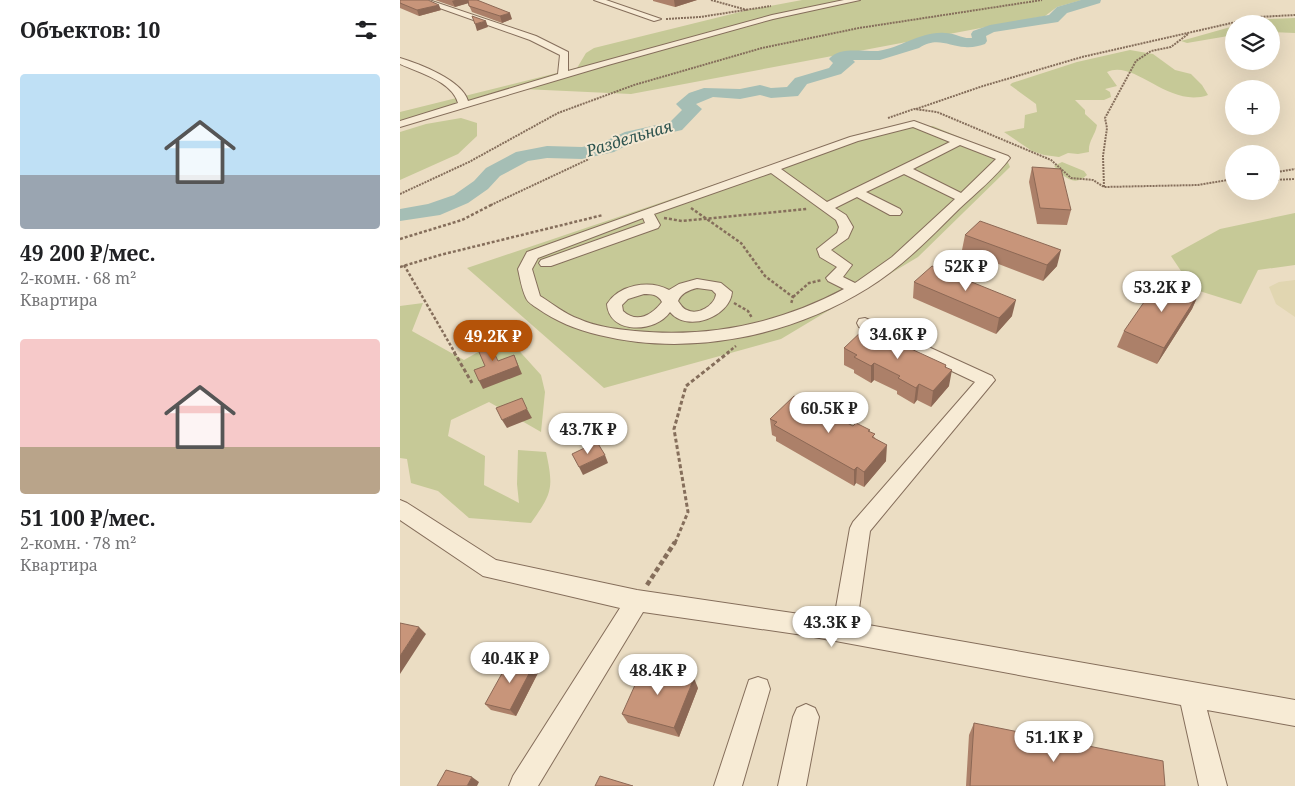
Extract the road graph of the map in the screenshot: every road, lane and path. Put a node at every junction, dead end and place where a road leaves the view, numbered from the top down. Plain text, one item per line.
1 (421, 0) edge
2 (598, 0) edge
3 (711, 0) edge
4 (856, 0) edge
5 (1042, 0) edge
6 (775, 5) dead end
7 (748, 10) junction
8 (1295, 15) edge
9 (772, 17) junction
10 (658, 19) joint
11 (1188, 34) junction
12 (400, 61) edge
13 (563, 76) junction
14 (464, 105) junction
15 (914, 109) dead end
16 (400, 124) edge
17 (960, 141) junction
18 (588, 159) dead end
19 (1051, 160) dead end
20 (772, 168) junction
21 (904, 169) junction
22 (1295, 169) edge
23 (1280, 172) edge
24 (1295, 179) edge
25 (1280, 180) edge
26 (1225, 181) edge
27 (1104, 188) junction
28 (856, 192) junction
29 (400, 194) edge
30 (962, 198) junction
31 (680, 202) junction
32 (827, 207) junction
33 (895, 212) dead end
34 (647, 213) junction
35 (708, 219) junction
36 (400, 239) edge
37 (546, 264) dead end
38 (404, 266) dead end
39 (833, 278) junction
40 (855, 289) junction
41 (793, 297) junction
42 (725, 298) junction
43 (789, 320) junction
44 (865, 324) dead end
45 (759, 328) junction
46 (472, 383) dead end
47 (400, 508) edge
48 (637, 600) junction
49 (844, 631) junction
50 (758, 689) dead end
51 (1191, 695) junction
52 (1295, 713) edge
53 (806, 717) dead end
54 (523, 786) edge
55 (728, 786) edge
56 (792, 786) edge
57 (1213, 786) edge

1 - 13 street
2 - 10 street
3 - 7 path
4 - 9 street
5 - 29 path
6 - 7 path
7 - 9 path
7 - 10 path
8 - 11 path
9 - 13 street
11 - 15 path
11 - 27 path
12 - 14 street
13 - 14 street
14 - 16 street
17 - 20 street
17 - 21 street
17 - 30 street
18 - 36 path
19 - 27 path
20 - 31 street
20 - 32 street
21 - 28 street
21 - 30 street
22 - 23 path
24 - 25 path
26 - 27 path
28 - 32 street
28 - 33 street
30 - 40 street
31 - 34 street
31 - 35 path
32 - 35 path
32 - 39 street
34 - 35 path
34 - 37 street
34 - 45 street
35 - 41 path
38 - 46 path
39 - 40 street
39 - 41 path
40 - 43 street
41 - 43 path
42 - 42 street
42 - 45 path
43 - 45 street
44 - 49 street
45 - 48 path
47 - 48 street
48 - 49 street
48 - 54 street
49 - 51 street
50 - 55 street
51 - 52 street
51 - 57 street
53 - 56 street

